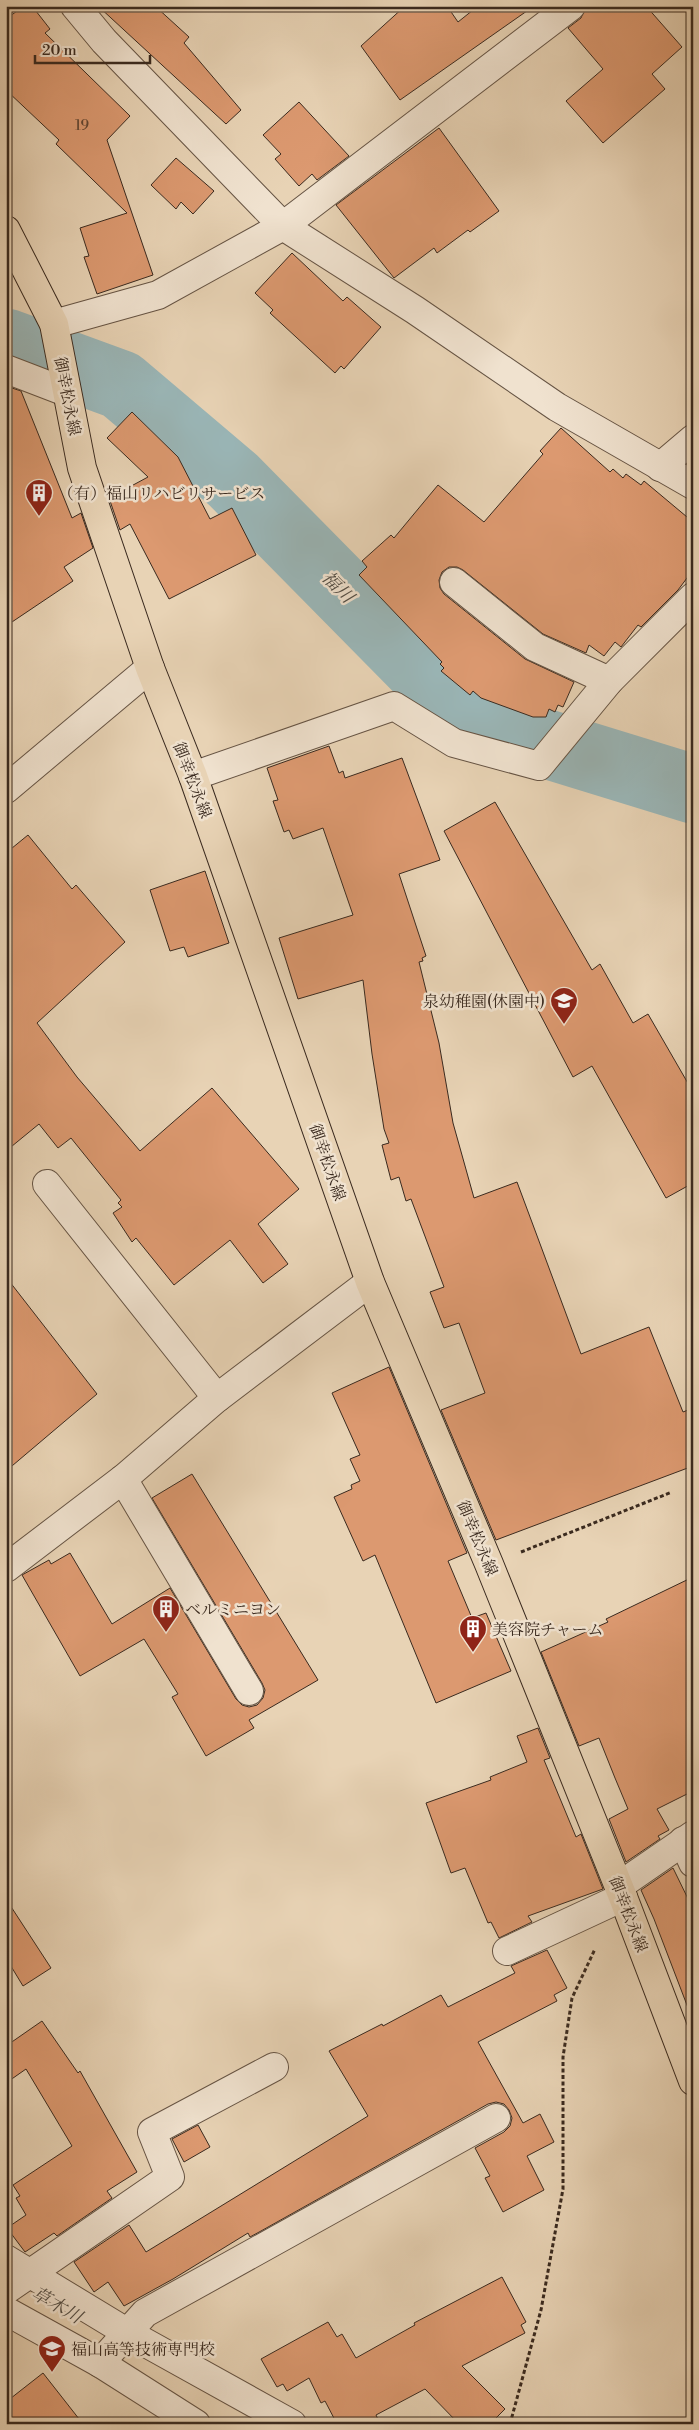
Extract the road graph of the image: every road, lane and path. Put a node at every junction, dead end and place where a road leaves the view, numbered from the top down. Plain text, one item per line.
1 (75, 6) edge
2 (570, 6) edge
3 (283, 226) junction
4 (6, 230) edge
5 (56, 337) junction
6 (6, 369) edge
7 (66, 392) junction
8 (693, 439) edge
9 (660, 467) junction
10 (693, 486) edge
11 (454, 582) dead end
12 (693, 597) edge
13 (150, 668) junction
14 (610, 681) junction
15 (193, 776) junction
16 (6, 789) edge
17 (47, 1184) dead end
18 (370, 1282) junction
19 (217, 1398) junction
20 (123, 1479) junction
21 (672, 1492) dead end
22 (489, 1564) junction
23 (6, 1568) edge
24 (249, 1691) dead end
25 (690, 1846) edge
26 (621, 1891) junction
27 (634, 1926) junction
28 (507, 1951) dead end
29 (274, 2067) dead end
30 (691, 2073) edge
31 (496, 2118) dead end
32 (6, 2259) edge
33 (30, 2274) junction
34 (6, 2290) edge
35 (6, 2311) edge
36 (128, 2333) junction
37 (100, 2363) junction
38 (196, 2424) edge
39 (292, 2424) edge
40 (510, 2424) edge

1 - 3 street
2 - 3 street
3 - 5 street
3 - 9 street
4 - 5 main road, 御幸松永線
5 - 7 main road, 御幸松永線
6 - 7 street
7 - 13 main road, 御幸松永線
8 - 9 street
9 - 10 street
11 - 14 street
12 - 14 street
13 - 15 main road, 御幸松永線
13 - 16 street
14 - 15 street
15 - 18 main road, 御幸松永線
17 - 19 street
18 - 19 street
18 - 22 main road, 御幸松永線
19 - 20 street
20 - 23 street
20 - 24 street
21 - 22 path
22 - 26 main road, 御幸松永線
25 - 26 street
26 - 27 main road, 御幸松永線
26 - 28 street
27 - 30 main road, 御幸松永線
27 - 40 path
29 - 33 street
31 - 36 street
32 - 33 street
33 - 34 street
33 - 36 street
35 - 37 street
36 - 37 street
36 - 39 street
37 - 38 street

